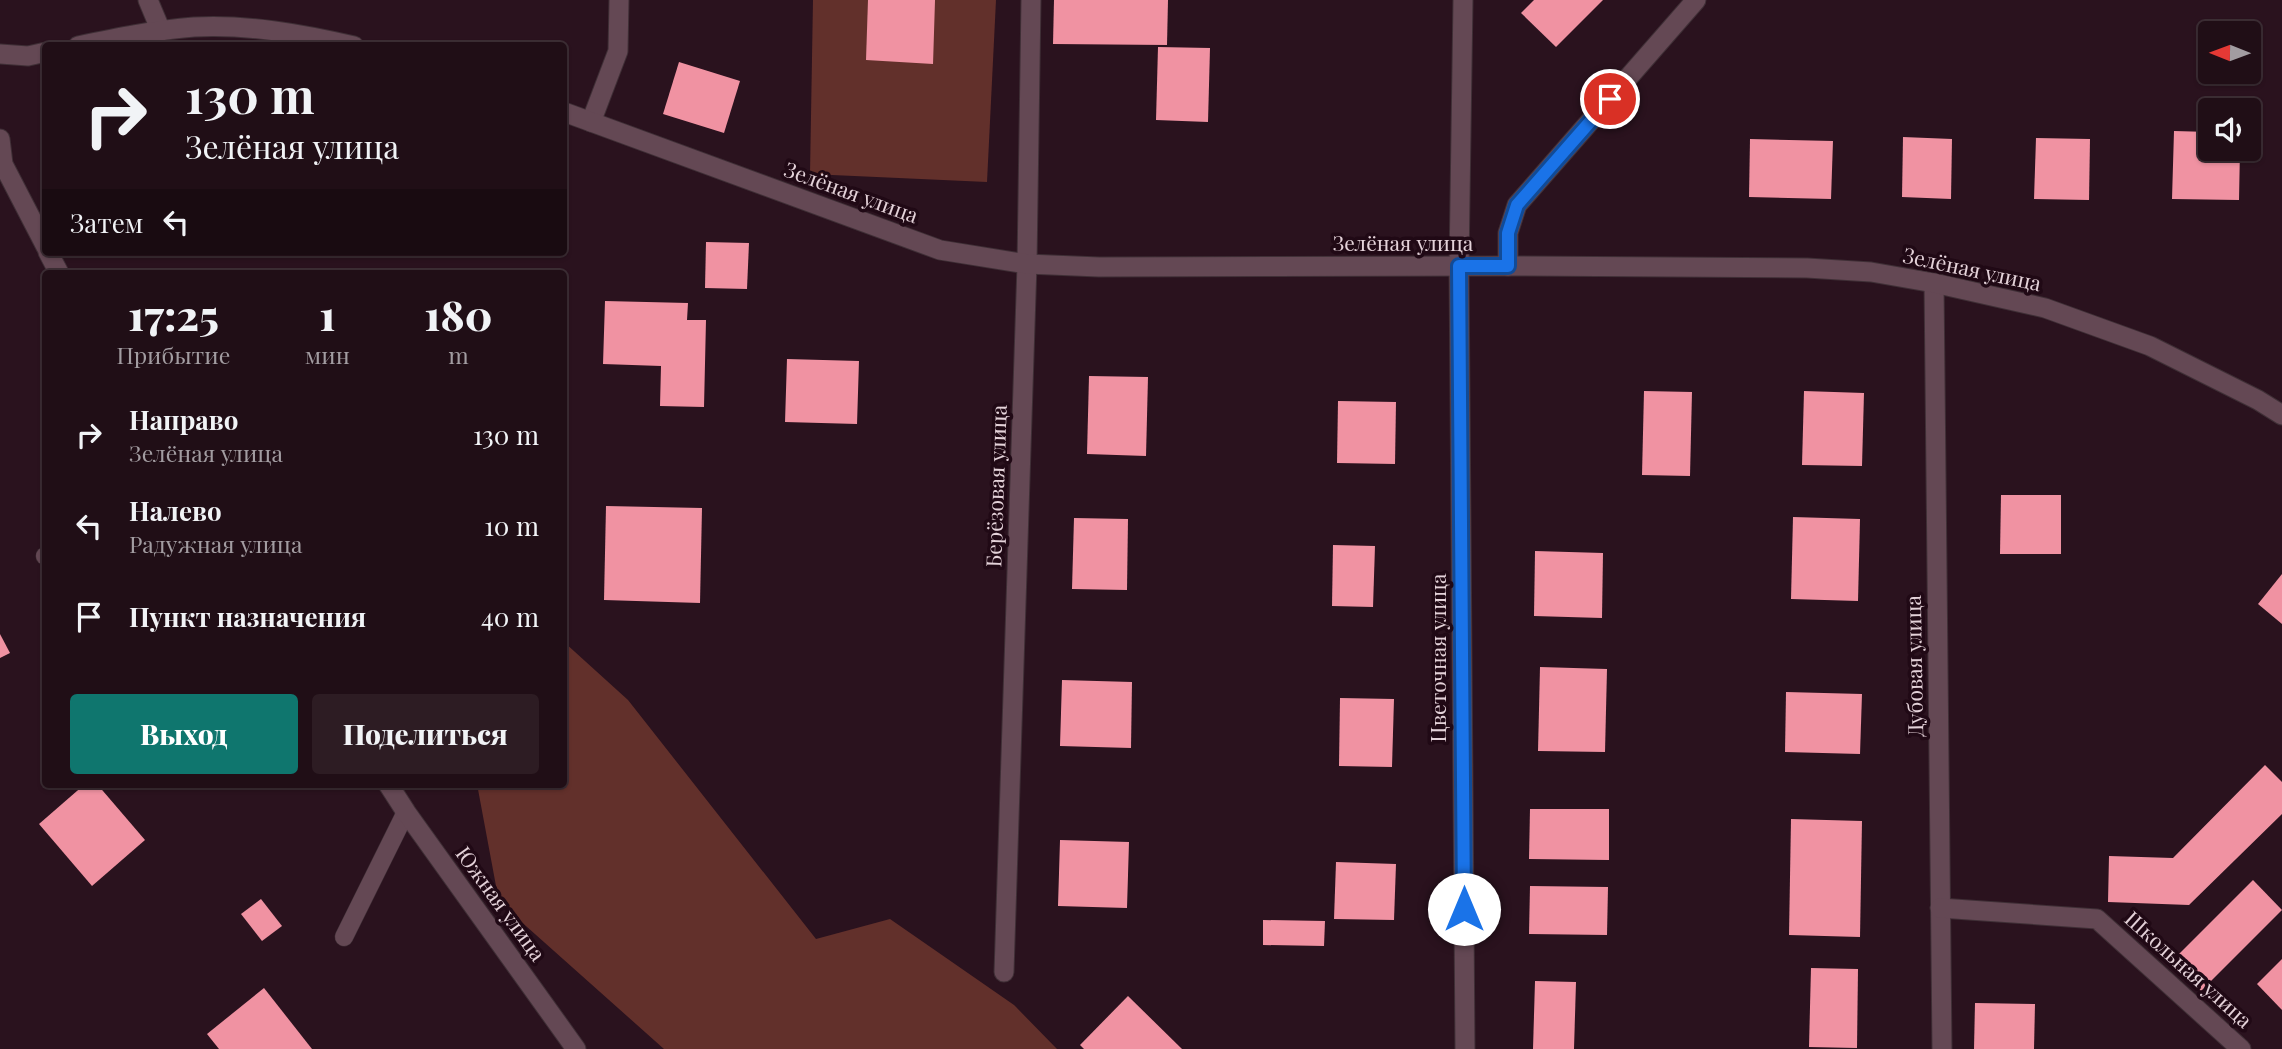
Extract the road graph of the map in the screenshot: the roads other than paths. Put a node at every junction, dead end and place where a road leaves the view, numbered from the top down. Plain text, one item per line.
1 (148, 0) edge
2 (619, 0) edge
3 (1031, 0) edge
4 (1463, 0) edge
5 (1696, 0) edge
6 (161, 31) junction
7 (100, 42) edge
8 (331, 42) edge
9 (42, 53) edge
10 (0, 54) edge
11 (567, 113) edge
12 (592, 122) junction
13 (0, 139) edge
14 (42, 239) edge
15 (1027, 264) junction
16 (1459, 266) junction
17 (1508, 266) junction
18 (1934, 283) junction
19 (2282, 415) edge
20 (391, 788) edge
21 (406, 812) junction
22 (1940, 908) junction
23 (344, 937) dead end
24 (1004, 972) dead end
25 (576, 1049) edge
26 (1465, 1049) edge
27 (1942, 1049) edge
28 (2241, 1049) edge

1 - 6 street
2 - 12 street
3 - 15 street, Берёзовая улица
4 - 16 street, Цветочная улица
5 - 17 street
6 - 7 street
6 - 8 street
9 - 10 street
11 - 12 street, Зелёная улица
12 - 15 street, Зелёная улица
13 - 14 street
15 - 16 street, Зелёная улица
15 - 24 street, Берёзовая улица
16 - 17 street, Зелёная улица
16 - 26 street, Цветочная улица
17 - 18 street, Зелёная улица
18 - 19 street, Зелёная улица
18 - 22 street, Дубовая улица
20 - 21 street, Южная улица
21 - 23 lane
21 - 25 street, Южная улица
22 - 27 street, Дубовая улица
22 - 28 street, Школьная улица

